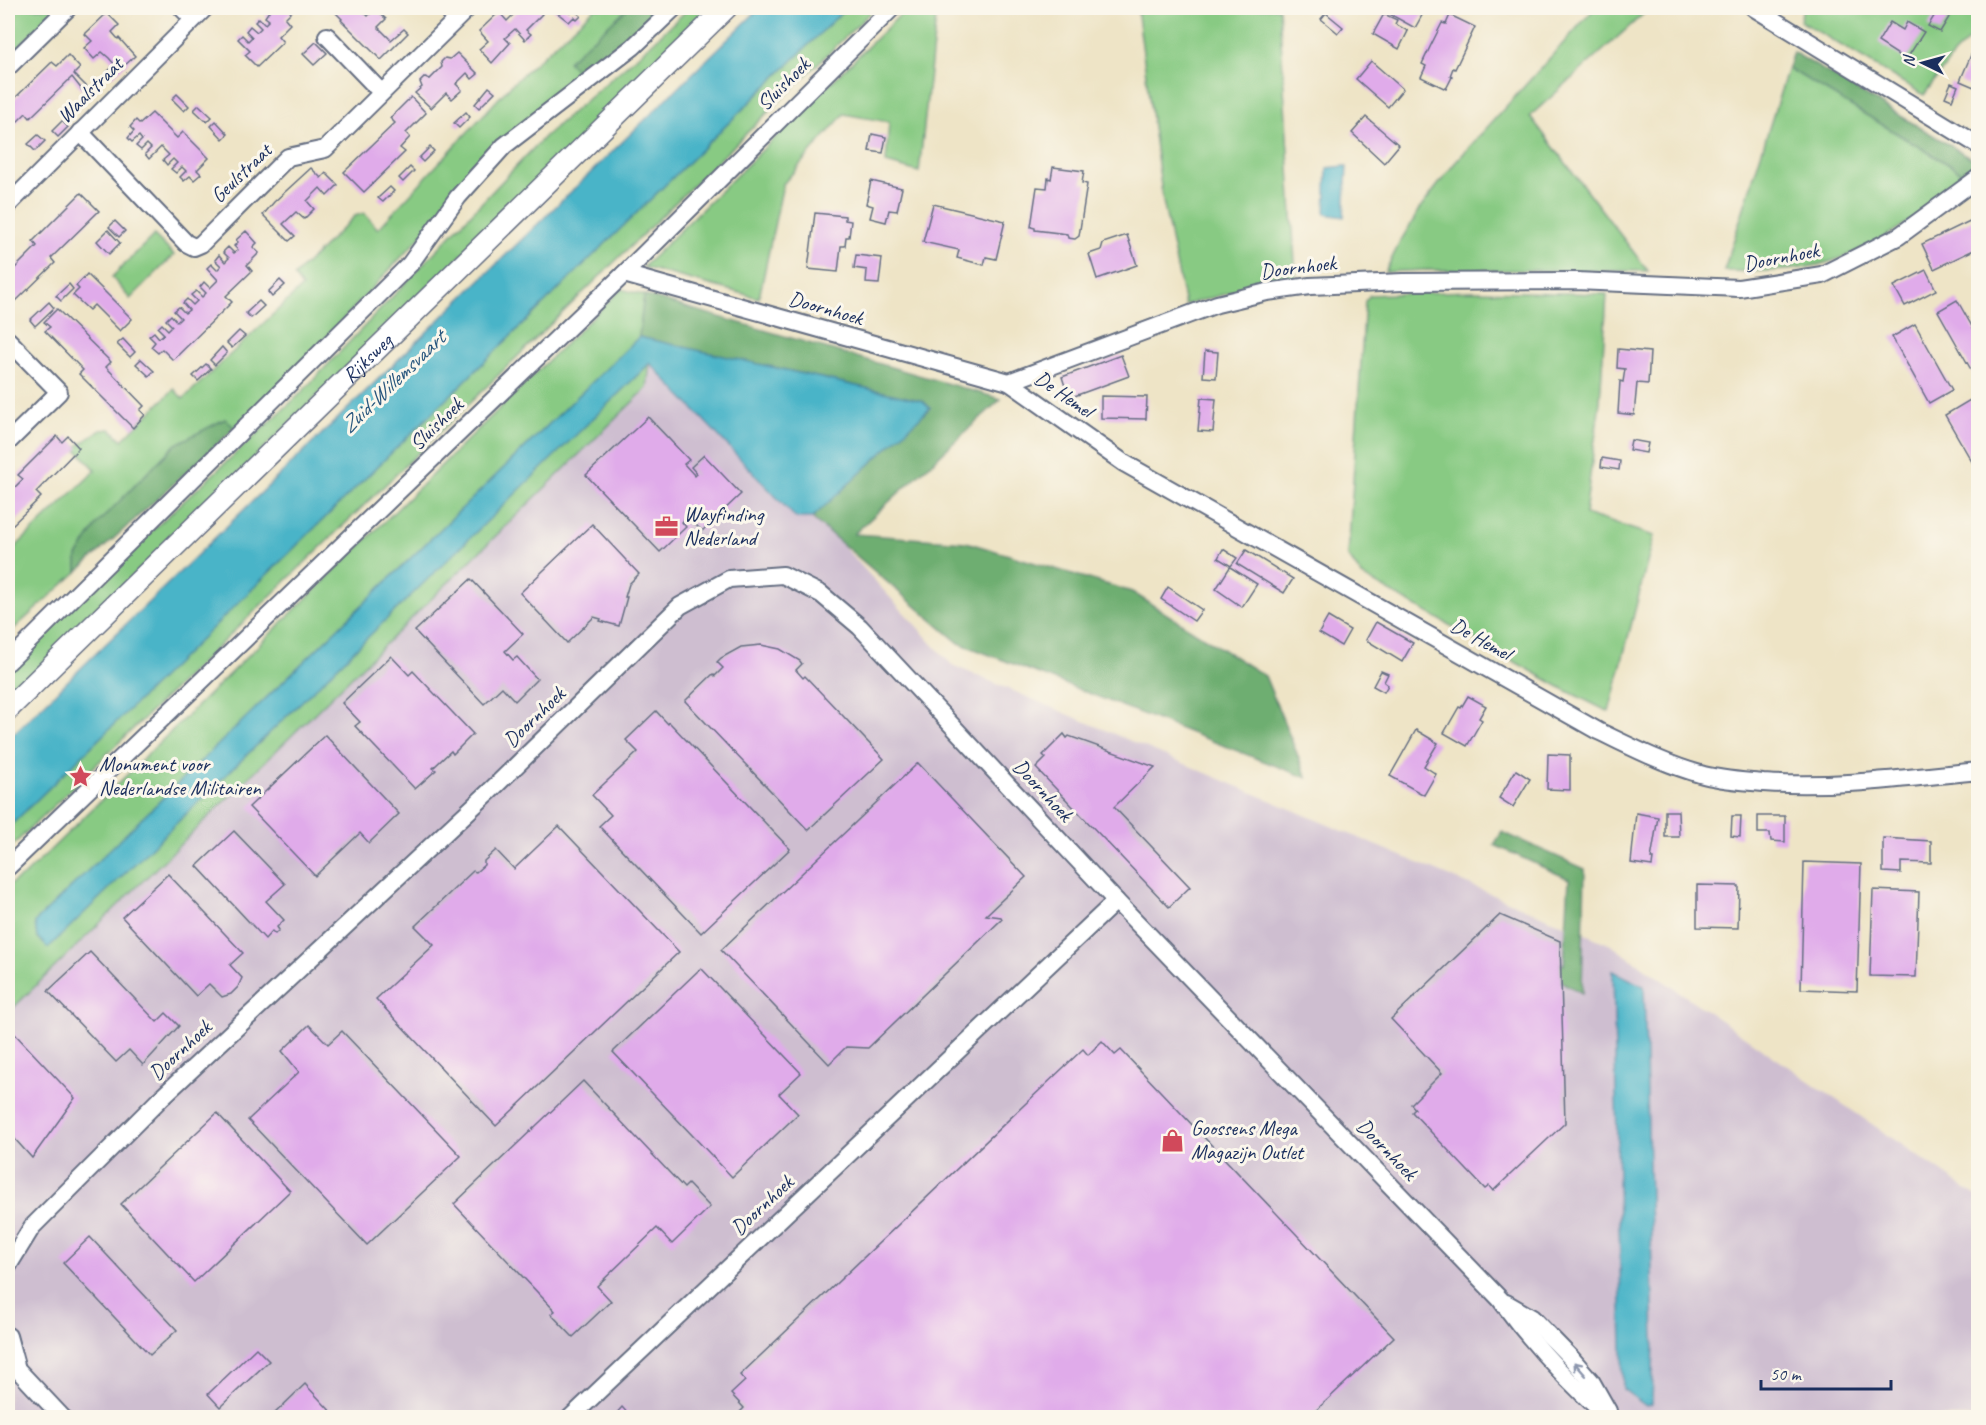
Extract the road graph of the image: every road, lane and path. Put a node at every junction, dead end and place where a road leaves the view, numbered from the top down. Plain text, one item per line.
1 (68, 8) edge
2 (468, 8) edge
3 (674, 8) edge
4 (726, 8) edge
5 (891, 8) edge
6 (1754, 8) edge
7 (193, 11) edge
8 (327, 36) dead end
9 (8, 67) edge
10 (381, 92) junction
11 (80, 132) junction
12 (1978, 144) edge
13 (1978, 178) edge
14 (8, 205) edge
15 (624, 274) junction
16 (8, 340) edge
17 (1009, 382) junction
18 (8, 442) edge
19 (8, 662) edge
20 (8, 709) edge
21 (1978, 771) edge
22 (8, 867) edge
23 (1116, 901) junction
24 (8, 1266) edge
25 (8, 1336) edge
26 (63, 1418) edge
27 (570, 1418) edge
28 (1610, 1418) edge

1 - 9 street
2 - 10 street, Geulstraat
3 - 19 street, Rijksweg
4 - 20 main road, Rijksweg
5 - 15 street, Sluishoek
6 - 12 street
7 - 11 street, Waalstraat
8 - 10 street
10 - 11 street, Geulstraat
11 - 14 street, Waalstraat
13 - 17 street, Doornhoek
15 - 17 street, Doornhoek
15 - 22 street, Sluishoek
16 - 18 street
17 - 21 street, De Hemel
23 - 24 street, Doornhoek
23 - 27 street, Doornhoek
23 - 28 street, Doornhoek
25 - 26 street

